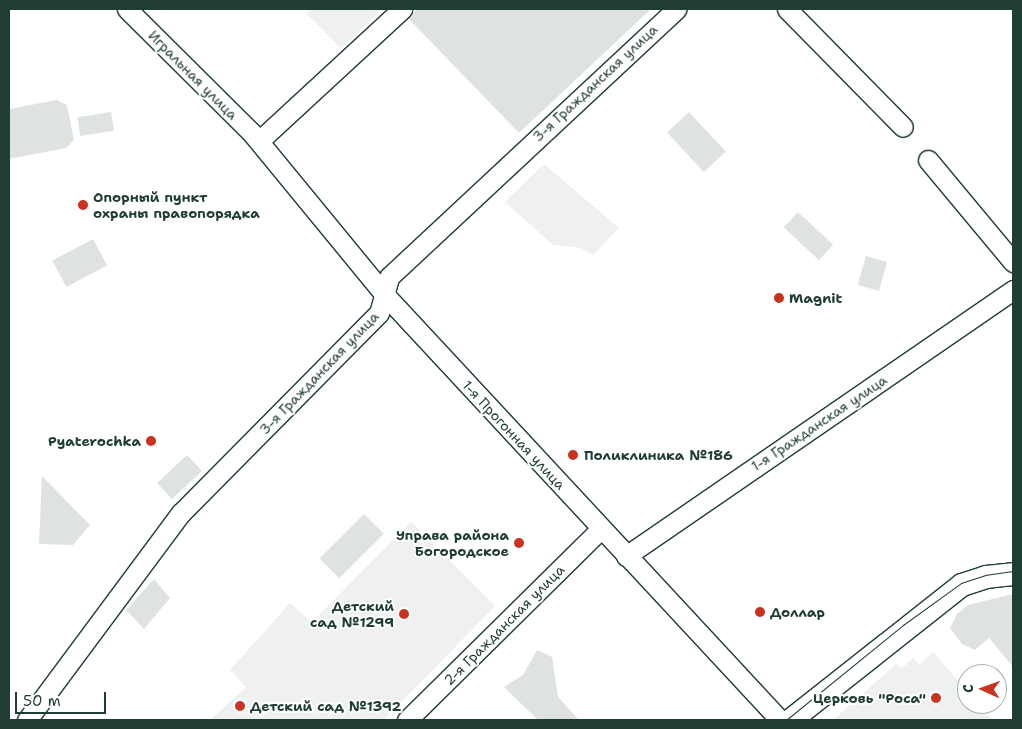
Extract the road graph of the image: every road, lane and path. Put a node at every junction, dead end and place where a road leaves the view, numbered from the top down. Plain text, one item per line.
1 (127, 9) edge
2 (402, 9) edge
3 (676, 9) edge
4 (787, 9) edge
5 (902, 127) dead end
6 (259, 141) junction
7 (928, 160) dead end
8 (1013, 262) edge
9 (1013, 290) edge
10 (385, 294) junction
11 (601, 529) junction
12 (626, 556) junction
13 (1013, 574) edge
14 (27, 720) edge
15 (407, 720) edge
16 (780, 720) edge
17 (791, 720) edge

1 - 6 street, Игральная улица
2 - 6 street
3 - 10 street, 3-я Гражданская улица
4 - 5 street
6 - 10 street, 1-я Прогонная улица
7 - 8 street
9 - 12 street, 1-я Гражданская улица
10 - 11 street, 1-я Прогонная улица
10 - 14 street, 3-я Гражданская улица
11 - 12 street, 1-я Прогонная улица
11 - 15 street, 2-я Гражданская улица
12 - 16 street, 1-я Прогонная улица
13 - 17 main road

